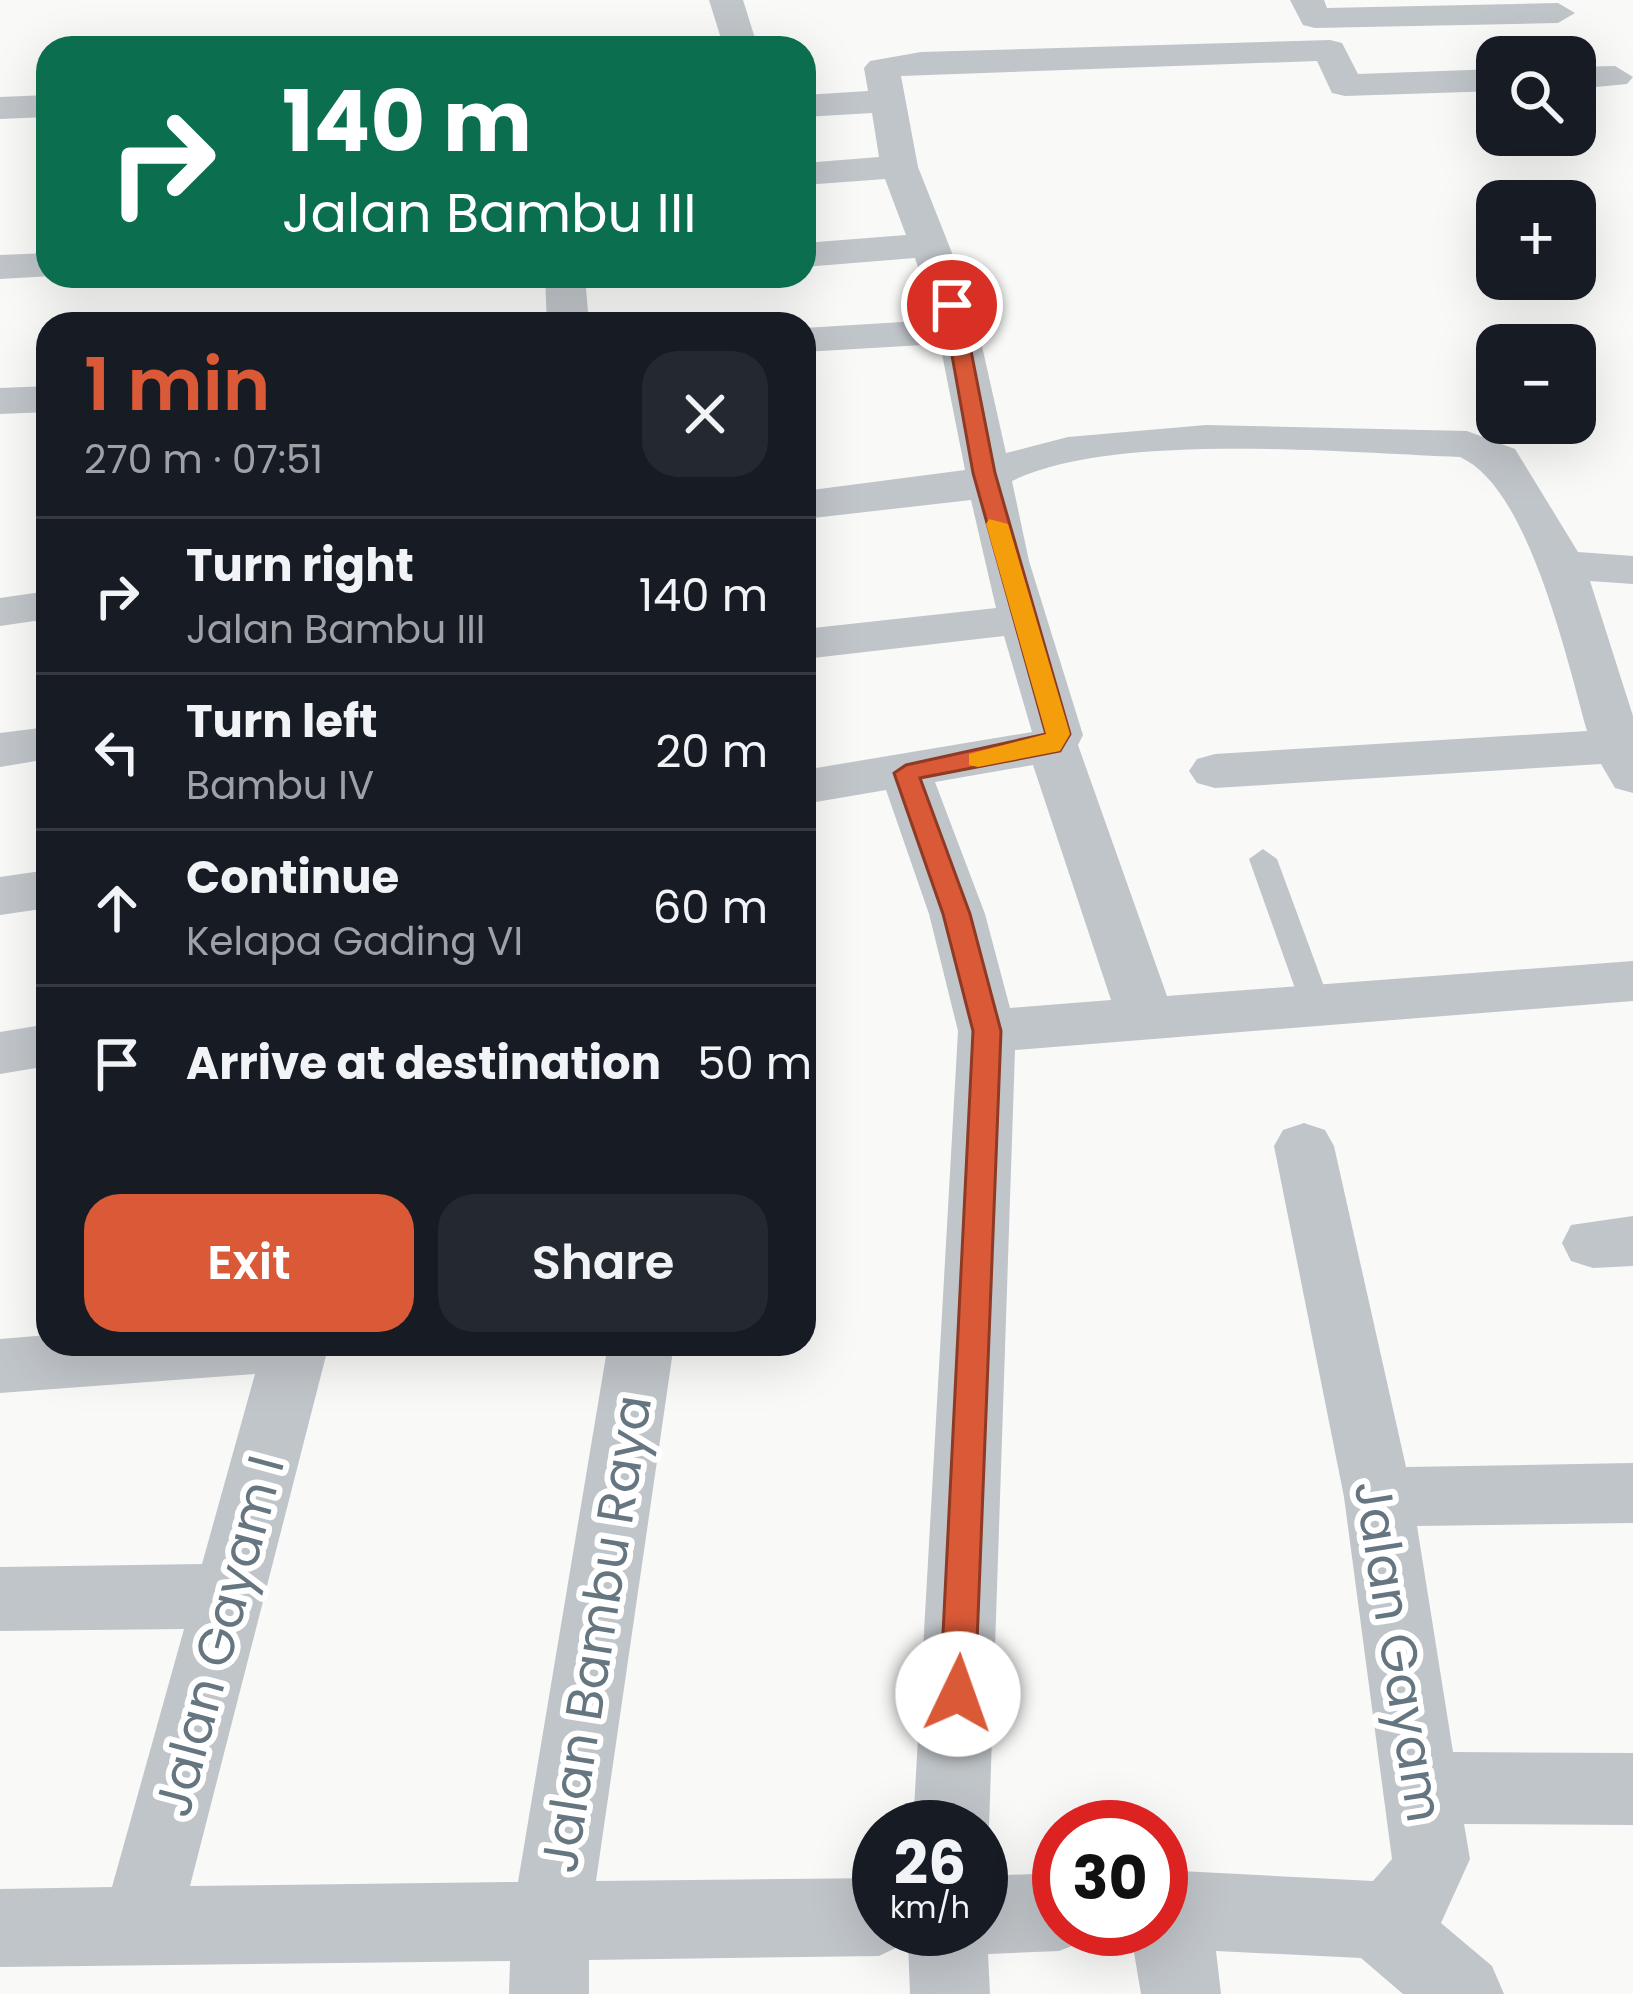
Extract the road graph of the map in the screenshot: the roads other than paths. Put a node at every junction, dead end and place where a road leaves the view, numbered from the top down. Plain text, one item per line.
1 (726, 0) edge
2 (1558, 13) dead end
3 (1317, 22) edge
4 (737, 36) edge
5 (1616, 76) dead end
6 (1596, 77) edge
7 (1476, 81) edge
8 (887, 83) junction
9 (816, 103) edge
10 (36, 106) edge
11 (0, 108) edge
12 (899, 167) junction
13 (816, 173) edge
14 (932, 244) junction
15 (816, 253) edge
16 (36, 266) edge
17 (0, 267) edge
18 (957, 331) junction
19 (816, 339) edge
20 (36, 400) edge
21 (0, 401) edge
22 (984, 473) junction
23 (816, 479) edge
24 (816, 504) edge
25 (1562, 566) junction
26 (1633, 570) edge
27 (36, 583) edge
28 (0, 588) edge
29 (36, 607) edge
30 (0, 612) edge
31 (1027, 619) junction
32 (816, 643) edge
33 (36, 745) edge
34 (1052, 745) junction
35 (0, 750) edge
36 (1625, 761) edge
37 (1216, 771) dead end
38 (906, 773) junction
39 (816, 786) edge
40 (1263, 859) dead end
41 (36, 891) edge
42 (0, 896) edge
43 (1633, 981) edge
44 (1317, 1008) junction
45 (1147, 1022) junction
46 (987, 1031) junction
47 (36, 1047) edge
48 (0, 1053) edge
49 (1304, 1146) dead end
50 (134, 1356) edge
51 (291, 1356) edge
52 (639, 1356) edge
53 (0, 1366) edge
54 (1633, 1493) edge
55 (1378, 1497) junction
56 (232, 1596) junction
57 (0, 1598) edge
58 (1424, 1788) junction
59 (1633, 1789) edge
60 (952, 1800) edge
61 (1188, 1910) edge
62 (852, 1920) edge
63 (1377, 1920) junction
64 (140, 1927) junction
65 (0, 1928) edge
66 (948, 1956) edge
67 (1175, 1956) edge
68 (549, 1959) edge
69 (950, 1994) edge
70 (1181, 1994) edge
71 (1464, 1994) edge

1 - 4 street
2 - 3 street
3 - 7 street
3 - 8 street
5 - 6 street
8 - 9 street
8 - 12 street
10 - 11 street
12 - 13 street
12 - 14 street
14 - 15 street
14 - 18 street
16 - 17 street
18 - 19 street
18 - 22 street
20 - 21 street
22 - 23 street
22 - 24 street
22 - 25 street
22 - 31 street
25 - 26 street
25 - 36 street
27 - 28 street
29 - 30 street
31 - 32 street
31 - 34 street
33 - 35 street
34 - 38 street
34 - 45 street
36 - 37 street
38 - 39 street
38 - 46 street
40 - 44 lane
41 - 42 street
43 - 44 street
44 - 45 street
45 - 46 street
46 - 60 street
47 - 48 street
49 - 55 street, Jalan Gayam
50 - 53 street
51 - 56 street, Jalan Gayam I
52 - 68 street, Jalan Bambu Raya
54 - 55 street
55 - 58 street, Jalan Gayam
56 - 57 street
56 - 64 street, Jalan Gayam I
58 - 59 street
58 - 63 street, Jalan Gayam
61 - 63 street
62 - 68 street
63 - 71 street
64 - 65 street
64 - 68 street
66 - 69 street
67 - 70 street

